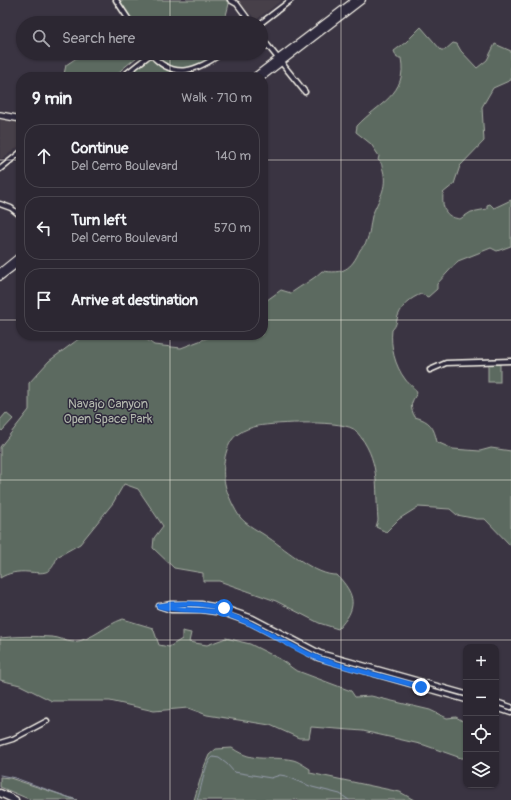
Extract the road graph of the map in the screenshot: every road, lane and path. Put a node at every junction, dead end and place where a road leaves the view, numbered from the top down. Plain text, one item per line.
1 (116, 0) edge
2 (230, 0) edge
3 (291, 0) edge
4 (355, 0) edge
5 (362, 0) edge
6 (126, 16) edge
7 (246, 16) edge
8 (268, 18) edge
9 (268, 46) edge
10 (143, 60) edge
11 (157, 60) edge
12 (213, 60) edge
13 (279, 61) junction
14 (128, 72) edge
15 (262, 72) edge
16 (267, 72) edge
17 (305, 92) dead end
18 (0, 115) edge
19 (16, 119) edge
20 (16, 156) edge
21 (0, 169) edge
22 (0, 204) edge
23 (16, 212) edge
24 (16, 259) edge
25 (16, 265) edge
26 (0, 272) edge
27 (0, 277) edge
28 (511, 361) edge
29 (430, 370) dead end
30 (463, 693) edge
31 (463, 699) edge
32 (499, 703) edge
33 (511, 707) edge
34 (499, 709) edge
35 (511, 713) edge
36 (47, 721) dead end
37 (0, 743) edge
38 (0, 793) edge
39 (15, 800) edge

1 - 6 street
2 - 7 street
3 - 8 street
4 - 13 main road
5 - 13 main road
9 - 13 street
10 - 14 street
11 - 12 street
13 - 15 main road
13 - 16 main road
13 - 17 street
18 - 19 main road
20 - 21 street
22 - 23 street
24 - 26 main road
25 - 27 main road
28 - 29 street
30 - 31 street
32 - 33 street
34 - 35 street
36 - 37 street
38 - 39 highway

